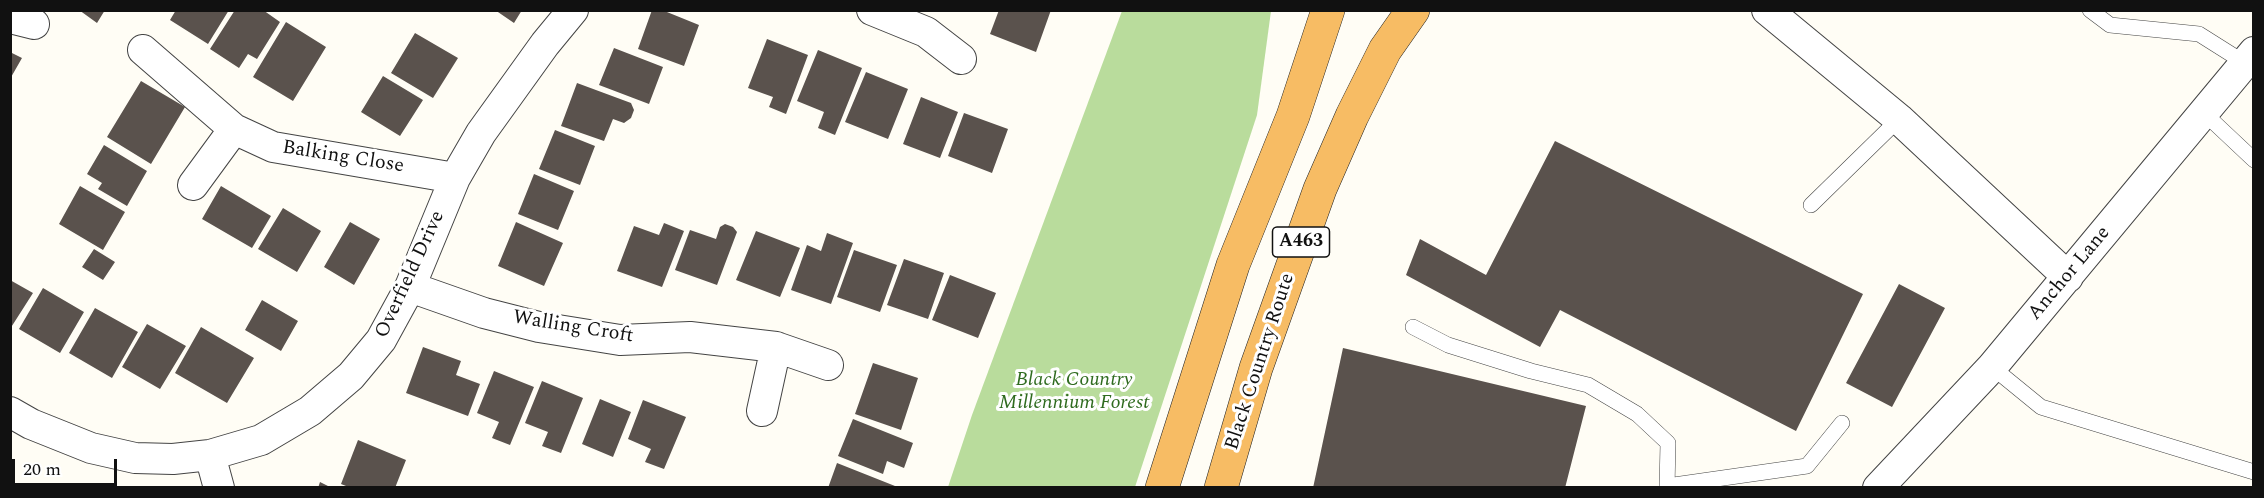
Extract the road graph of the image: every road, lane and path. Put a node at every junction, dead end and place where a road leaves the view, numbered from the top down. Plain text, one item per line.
1 (573, 10) edge
2 (872, 10) edge
3 (1328, 10) edge
4 (1413, 10) edge
5 (1767, 10) edge
6 (2090, 10) edge
7 (933, 21) edge
8 (143, 50) dead end
9 (2249, 57) edge
10 (961, 59) dead end
11 (2204, 113) junction
12 (1899, 118) junction
13 (234, 129) junction
14 (2253, 160) edge
15 (455, 178) junction
16 (193, 185) dead end
17 (1811, 205) dead end
18 (2068, 277) junction
19 (410, 287) junction
20 (1413, 327) dead end
21 (776, 347) junction
22 (828, 365) dead end
23 (1992, 367) junction
24 (762, 411) dead end
25 (10, 412) edge
26 (1842, 423) dead end
27 (210, 455) junction
28 (2253, 472) edge
29 (1667, 487) edge
30 (219, 488) edge
31 (1162, 488) edge
32 (1221, 488) edge
33 (1878, 488) edge

1 - 15 street, Overfield Drive
2 - 7 street
3 - 31 highway, A463
4 - 32 highway, Black Country Route / A463
5 - 12 street
6 - 9 lane
7 - 10 street
8 - 13 street, Balking Close
9 - 11 street, Anchor Lane
11 - 14 lane
11 - 18 street, Anchor Lane
12 - 17 lane
12 - 18 street
13 - 15 street, Balking Close
13 - 16 street
15 - 19 street, Overfield Drive
18 - 23 street, Anchor Lane
19 - 21 street, Walling Croft
19 - 27 street, Overfield Drive
20 - 29 lane
21 - 22 street, Walling Croft
21 - 24 street
23 - 28 lane
23 - 33 street, Anchor Lane
25 - 27 street, Overfield Drive
26 - 29 lane
27 - 30 street

